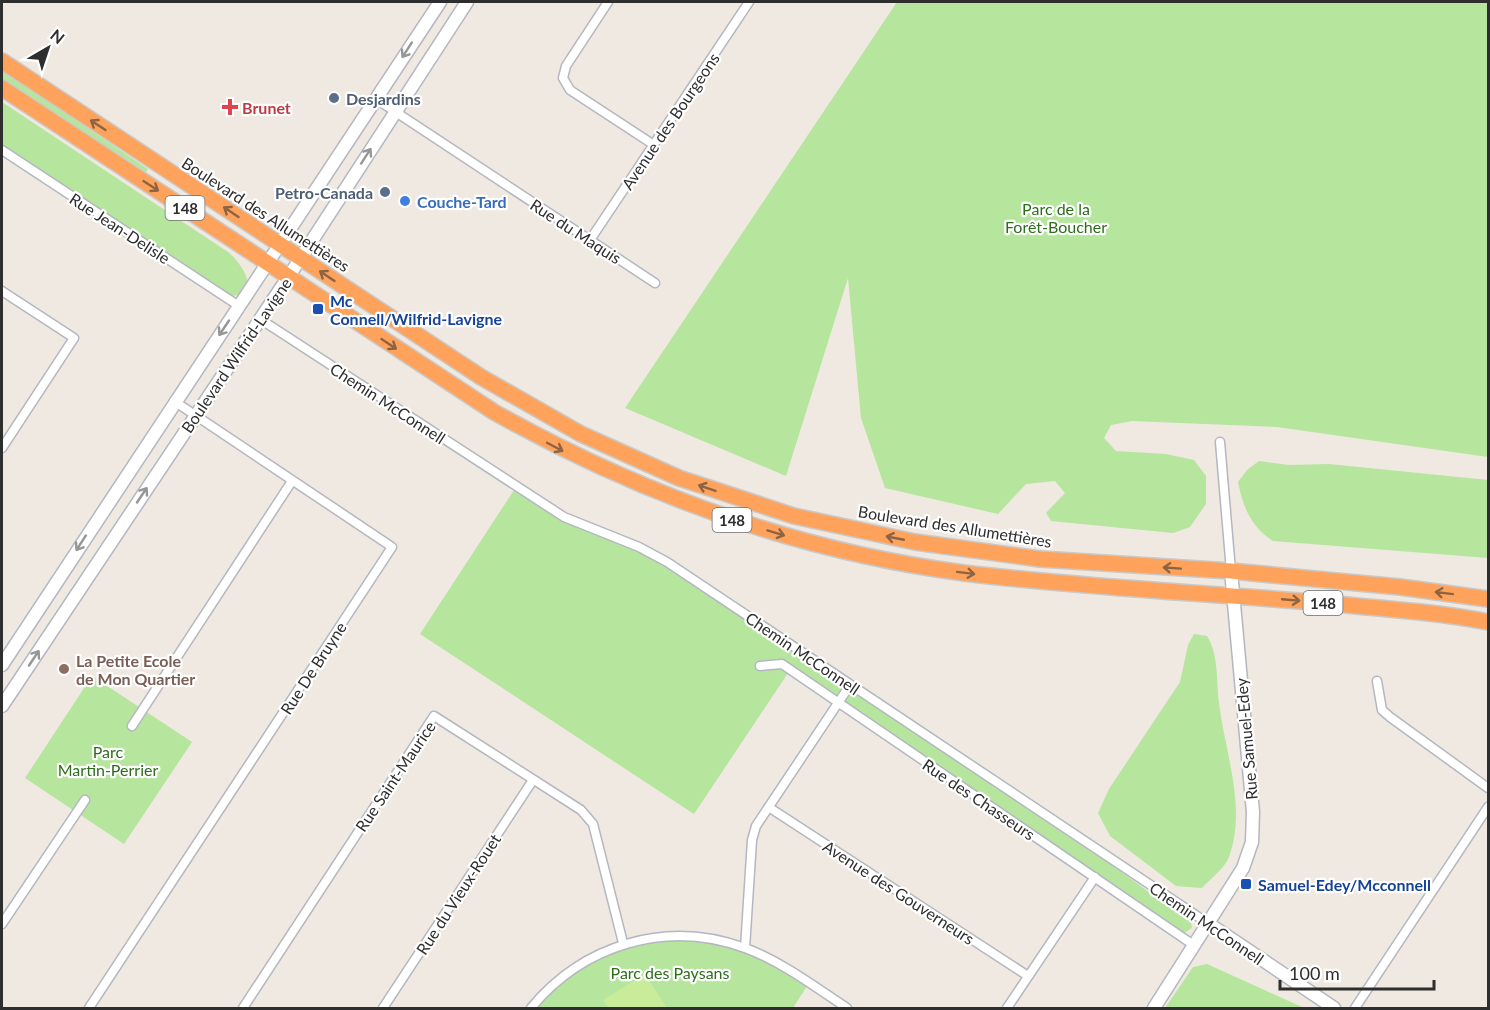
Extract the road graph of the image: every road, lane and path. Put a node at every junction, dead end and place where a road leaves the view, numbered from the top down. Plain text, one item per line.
1 (440, 2) edge
2 (467, 2) edge
3 (608, 2) edge
4 (749, 2) edge
5 (2, 61) edge
6 (2, 88) edge
7 (376, 99) junction
8 (394, 112) junction
9 (654, 145) junction
10 (2, 150) edge
11 (590, 240) junction
12 (279, 244) junction
13 (300, 258) junction
14 (268, 263) junction
15 (289, 276) junction
16 (655, 283) dead end
17 (2, 291) edge
18 (239, 306) junction
19 (260, 319) junction
20 (174, 401) junction
21 (195, 415) junction
22 (1220, 442) dead end
23 (2, 447) edge
24 (292, 481) junction
25 (1231, 571) junction
26 (1233, 595) junction
27 (1488, 599) edge
28 (1488, 622) edge
29 (2, 665) edge
30 (760, 666) dead end
31 (1377, 681) dead end
32 (850, 685) junction
33 (837, 704) junction
34 (2, 706) edge
35 (132, 726) dead end
36 (533, 780) junction
37 (1488, 788) edge
38 (85, 800) dead end
39 (1488, 807) edge
40 (770, 808) junction
41 (1095, 877) junction
42 (2, 924) edge
43 (1209, 924) junction
44 (623, 943) junction
45 (1195, 946) junction
46 (745, 948) junction
47 (1028, 976) junction
48 (89, 1008) edge
49 (243, 1008) edge
50 (383, 1008) edge
51 (531, 1008) edge
52 (847, 1008) edge
53 (1007, 1008) edge
54 (1154, 1008) edge
55 (1334, 1008) edge
56 (1355, 1008) edge

1 -> 7 street, Boulevard Wilfrid-Lavigne
2 - 8 street, Boulevard Wilfrid-Lavigne
3 - 9 street
4 - 9 street, Avenue des Bourgeons
12 -> 5 highway, Boulevard des Allumettières / 148
6 -> 14 highway, 148
7 - 8 street, Rue du Maquis
7 - 12 street, Boulevard Wilfrid-Lavigne
8 - 11 street, Rue du Maquis
13 -> 8 street, Boulevard Wilfrid-Lavigne
9 - 11 street, Avenue des Bourgeons
10 - 18 street, Rue Jean-Delisle
11 - 16 street, Rue du Maquis
12 - 13 highway, Boulevard des Allumettières / 148
12 - 14 street, Boulevard Wilfrid-Lavigne
13 - 15 street, Boulevard Wilfrid-Lavigne
25 -> 13 highway, Boulevard des Allumettières / 148
14 - 15 highway, 148
14 - 18 street, Boulevard Wilfrid-Lavigne
15 - 19 street, Boulevard Wilfrid-Lavigne
15 -> 26 highway, 148
17 - 23 street
18 -> 20 street, Boulevard Wilfrid-Lavigne
19 - 21 street, Boulevard Wilfrid-Lavigne
19 - 32 street, Chemin McConnell
20 - 21 street, Rue De Bruyne
20 -> 29 street, Boulevard Wilfrid-Lavigne
21 - 24 street, Rue De Bruyne
34 -> 21 street, Boulevard Wilfrid-Lavigne
22 - 25 street, Rue Samuel-Edey
24 - 35 street
24 - 48 street, Rue De Bruyne
25 - 26 street, Rue Samuel-Edey
27 -> 25 highway, Boulevard des Allumettières / 148
26 -> 28 highway, 148
26 - 43 street, Rue Samuel-Edey
30 - 33 street, Rue des Chasseurs
31 - 37 street
32 - 33 street
32 - 43 street, Chemin McConnell
33 - 40 street
33 - 41 street, Rue des Chasseurs
36 - 44 street, Rue Saint-Maurice
36 - 49 street, Rue Saint-Maurice
36 - 50 street, Rue du Vieux-Rouet
38 - 42 street
39 - 56 street
40 - 46 street
40 - 47 street, Avenue des Gouverneurs
41 - 45 street, Rue des Chasseurs
41 - 47 street
43 - 45 street, Rue Samuel-Edey
43 - 55 street, Chemin McConnell
44 - 46 street
44 - 51 street
45 - 54 street, Rue Samuel-Edey
46 - 52 street
47 - 53 street

